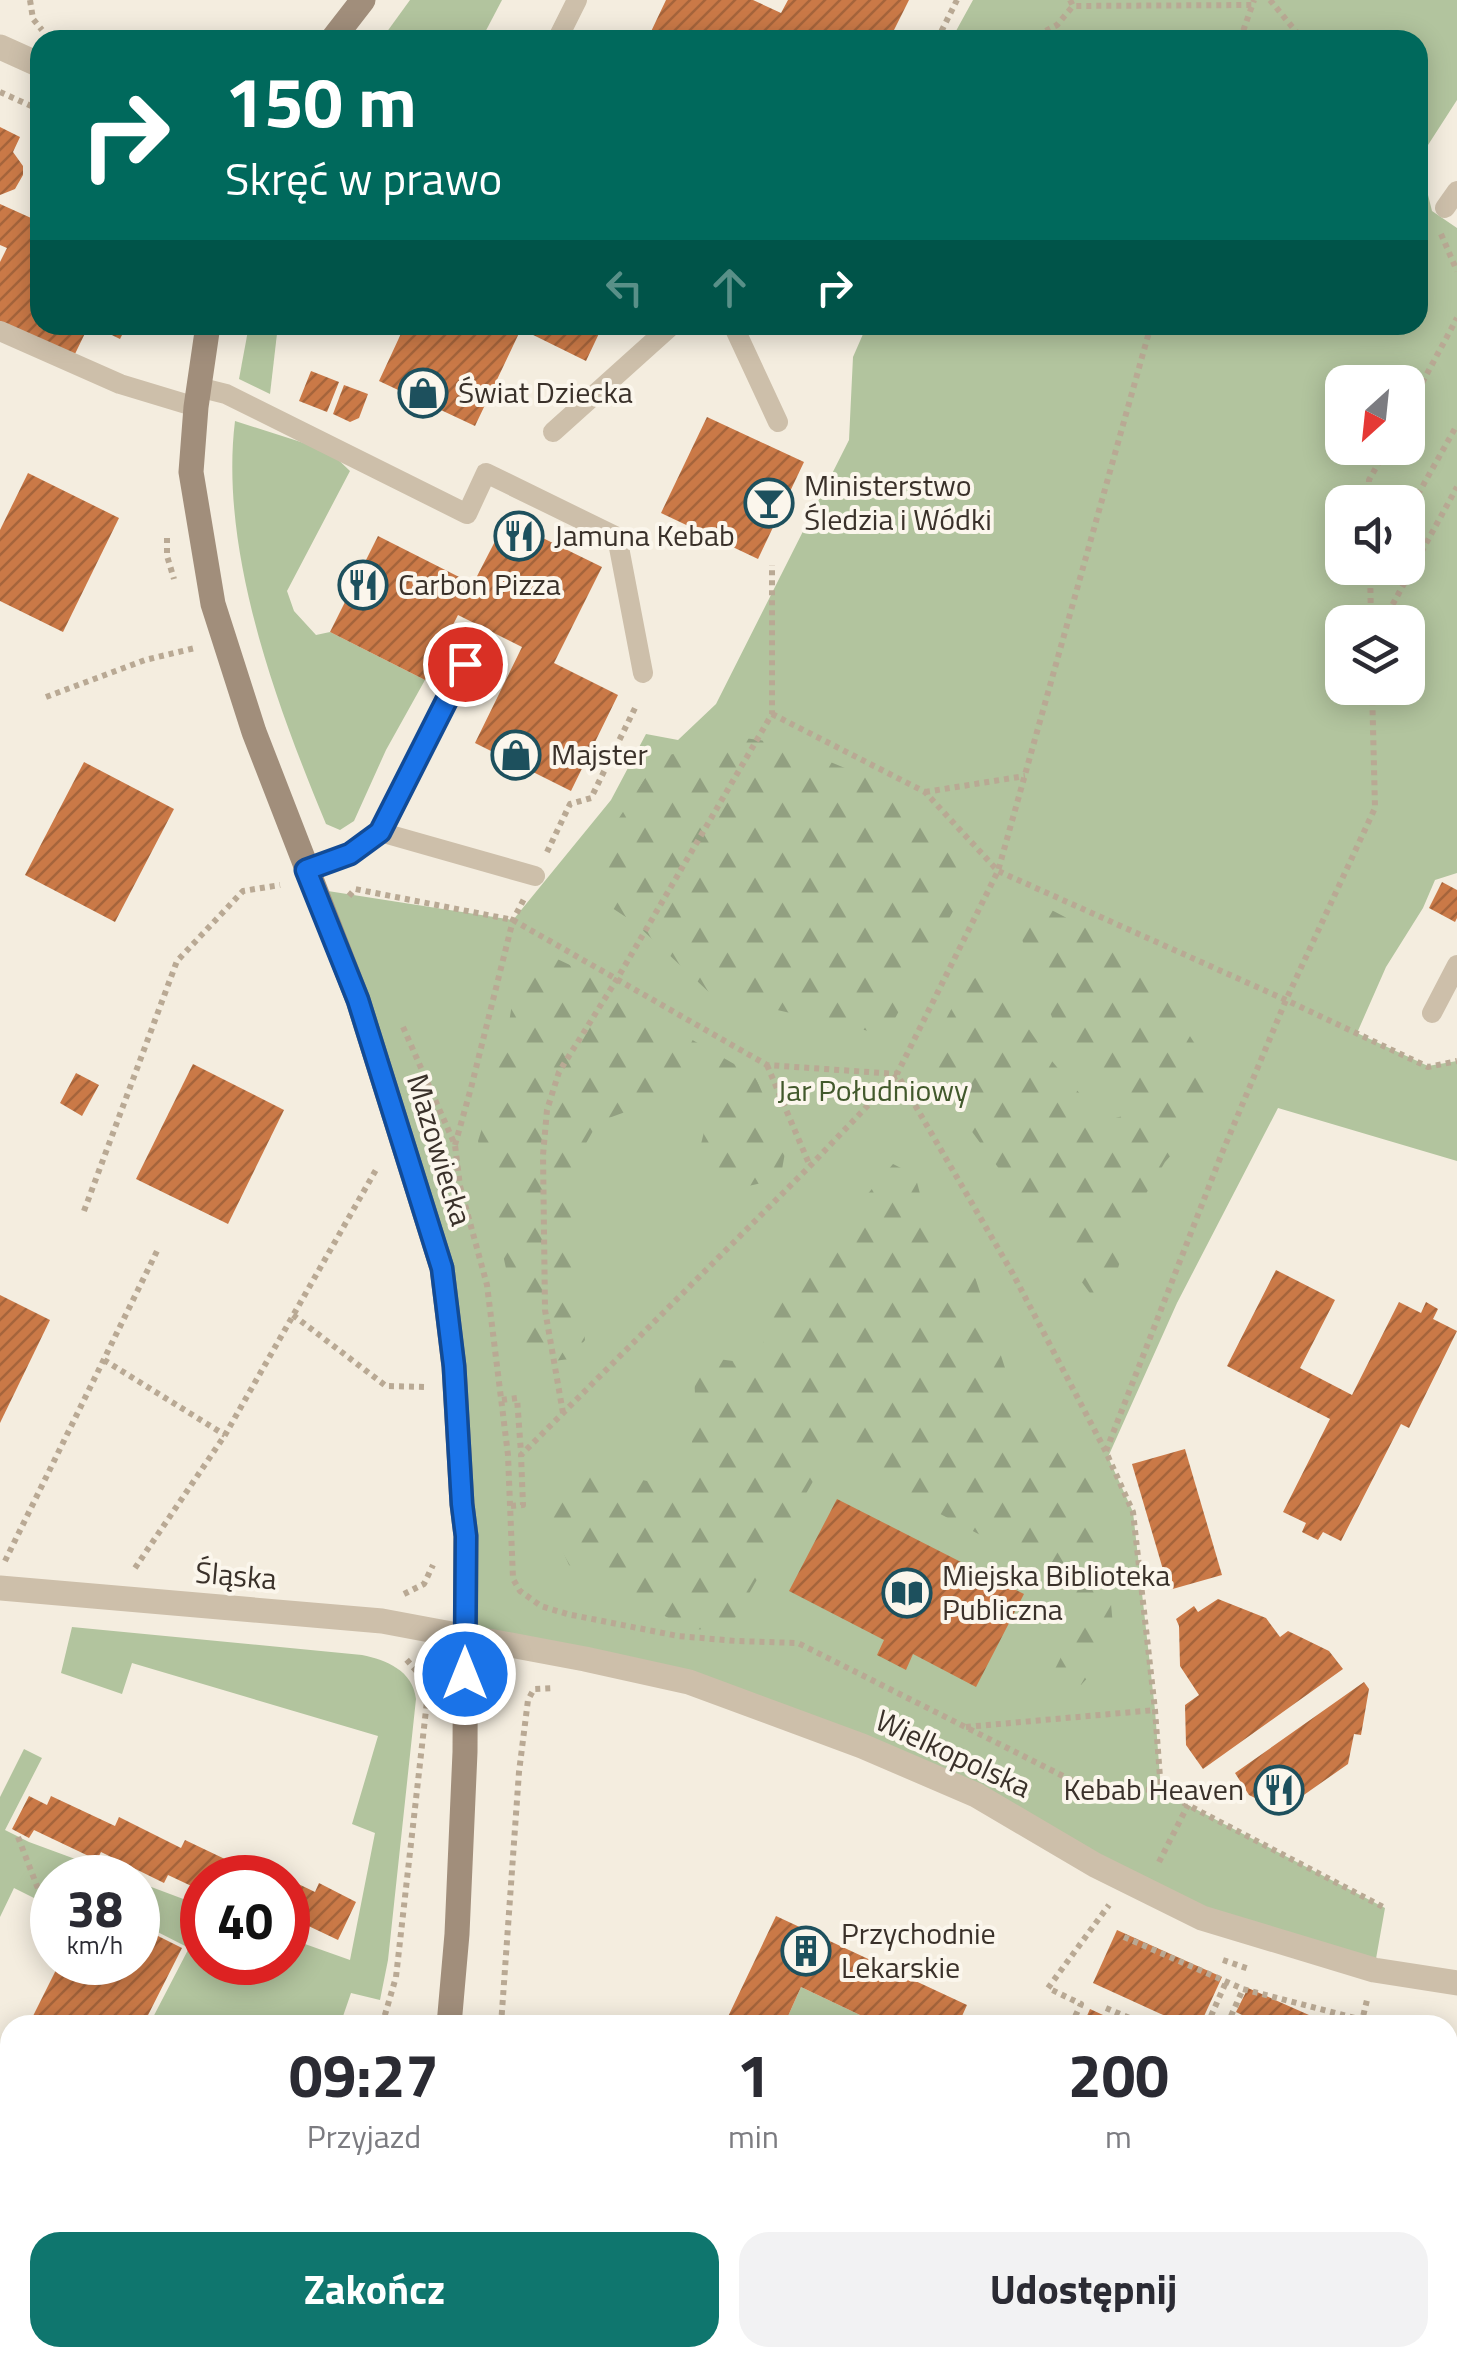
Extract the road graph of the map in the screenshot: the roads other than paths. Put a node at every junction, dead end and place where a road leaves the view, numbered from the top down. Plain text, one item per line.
1 (363, 0) edge
2 (577, 0) edge
3 (340, 30) edge
4 (562, 30) edge
5 (0, 46) edge
6 (30, 60) edge
7 (0, 331) edge
8 (206, 335) edge
9 (661, 335) edge
10 (738, 335) edge
11 (197, 397) junction
12 (778, 422) dead end
13 (553, 432) dead end
14 (465, 664) dead end
15 (643, 673) dead end
16 (380, 832) junction
17 (306, 870) junction
18 (535, 876) road end
19 (1457, 965) edge
20 (1432, 1013) dead end
21 (0, 1588) edge
22 (465, 1636) junction
23 (1457, 1982) edge
24 (450, 2015) edge

1 - 3 street
2 - 4 lane
5 - 6 street
7 - 11 lane
8 - 11 street, Mazowiecka
9 - 13 lane
10 - 12 lane
11 - 15 lane
11 - 17 street, Mazowiecka
14 - 16 lane
16 - 17 lane
16 - 18 lane
17 - 22 street, Mazowiecka
19 - 20 lane
21 - 22 street, Śląska
22 - 23 street, Wielkopolska
22 - 24 street, Mazowiecka

